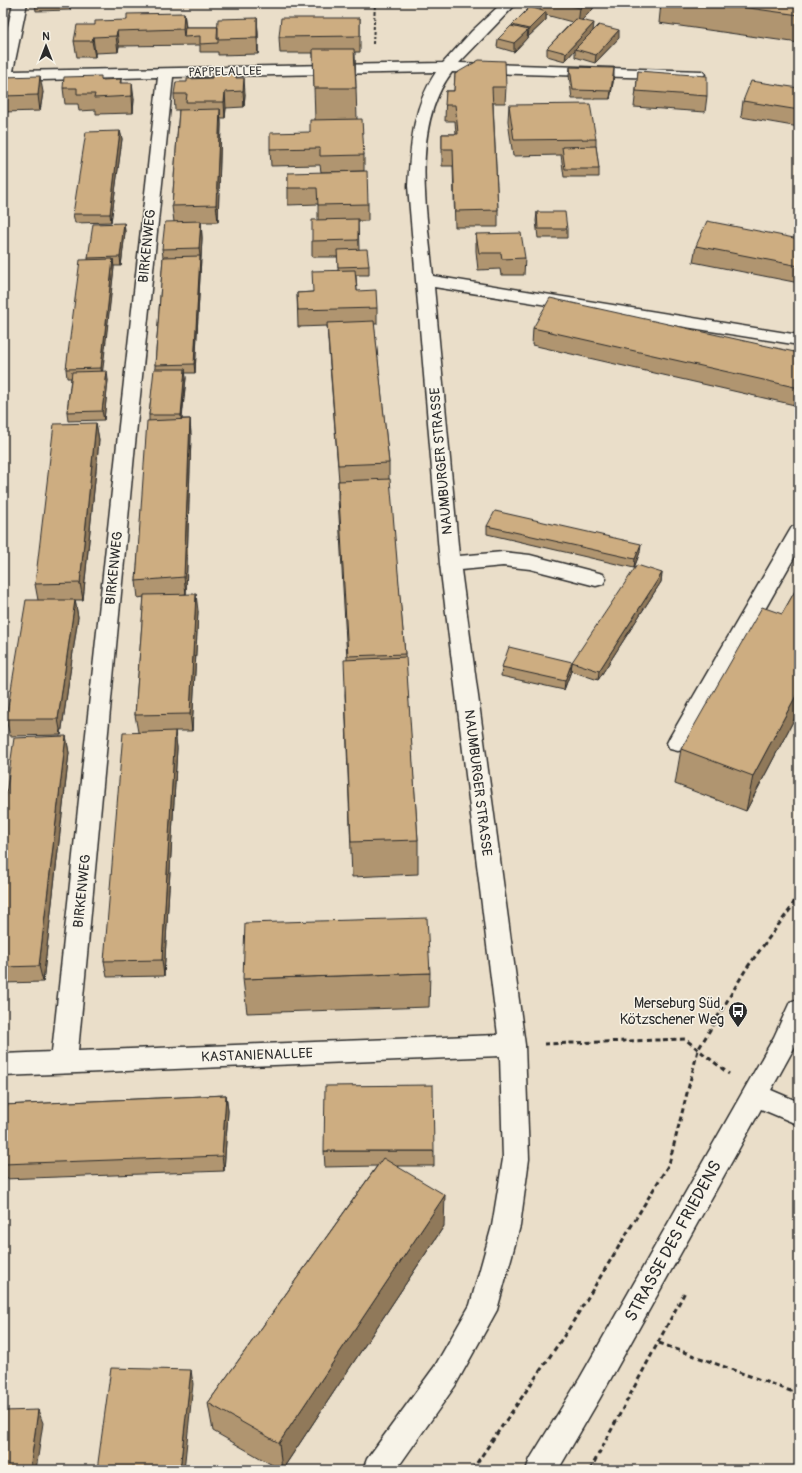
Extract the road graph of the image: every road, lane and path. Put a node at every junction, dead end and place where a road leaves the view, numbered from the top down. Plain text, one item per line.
1 (20, 3) edge
2 (375, 3) edge
3 (510, 3) edge
4 (446, 67) junction
5 (371, 69) junction
6 (166, 74) junction
7 (697, 74) edge
8 (4, 76) edge
9 (424, 280) junction
10 (799, 340) edge
11 (799, 532) edge
12 (450, 564) junction
13 (596, 579) dead end
14 (678, 743) dead end
15 (799, 892) edge
16 (799, 1009) edge
17 (512, 1045) junction
18 (698, 1050) junction
19 (64, 1063) junction
20 (3, 1065) edge
21 (755, 1094) junction
22 (799, 1114) edge
23 (623, 1329) junction
24 (799, 1394) edge
25 (378, 1470) edge
26 (472, 1470) edge
27 (541, 1470) edge

1 - 8 street
2 - 5 path
3 - 4 street, NAUMBURGER STRASSE
4 - 5 street, PAPPELALLEE
4 - 7 street
4 - 9 street, NAUMBURGER STRASSE
5 - 6 street, PAPPELALLEE
6 - 8 street, PAPPELALLEE
6 - 19 street, BIRKENWEG
9 - 10 street
9 - 12 street, NAUMBURGER STRASSE
11 - 14 street
12 - 13 street
12 - 17 street, NAUMBURGER STRASSE
15 - 18 path
16 - 21 street, STRASSE DES FRIEDENS
17 - 18 path
17 - 19 street, KASTANIENALLEE
17 - 25 street, NAUMBURGER STRASSE
18 - 21 path
18 - 26 path
19 - 20 street, KASTANIENALLEE
21 - 22 street
21 - 23 street, STRASSE DES FRIEDENS
23 - 24 path
23 - 27 street, STRASSE DES FRIEDENS

